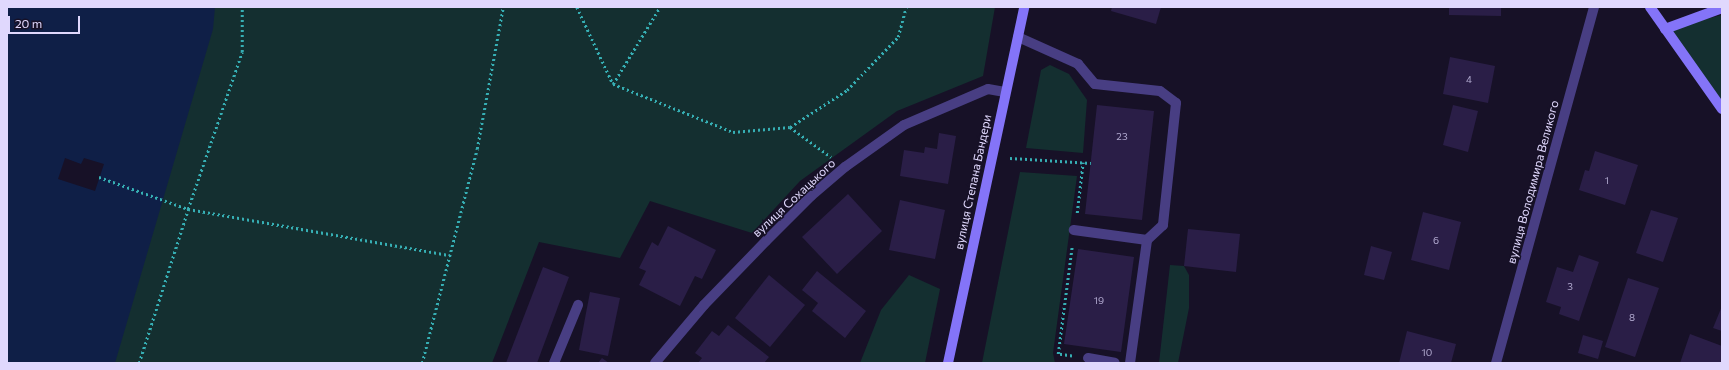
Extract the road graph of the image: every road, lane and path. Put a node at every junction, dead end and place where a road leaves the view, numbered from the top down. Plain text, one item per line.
1 (242, 7) edge
2 (503, 7) edge
3 (577, 7) edge
4 (660, 7) edge
5 (906, 7) edge
6 (1024, 7) edge
7 (1594, 7) edge
8 (1650, 7) edge
9 (1722, 8) edge
10 (1665, 29) junction
11 (1018, 37) junction
12 (613, 84) junction
13 (1005, 92) junction
14 (1722, 109) edge
15 (790, 127) junction
16 (1010, 158) dead end
17 (1084, 162) junction
18 (1090, 163) dead end
19 (845, 167) junction
20 (99, 177) dead end
21 (188, 209) junction
22 (1074, 230) junction
23 (1147, 240) junction
24 (450, 255) junction
25 (578, 305) dead end
26 (1088, 358) joint
27 (139, 363) edge
28 (422, 363) edge
29 (554, 363) edge
30 (655, 363) edge
31 (948, 363) edge
32 (1115, 363) edge
33 (1130, 363) edge
34 (1496, 363) edge

1 - 21 path
2 - 24 path
3 - 12 path
4 - 12 path
5 - 15 path
6 - 11 main road, вулиця Степана Бандери
7 - 34 street, вулиця Володимира Великого
8 - 10 main road
9 - 10 main road
10 - 14 main road
11 - 13 main road, вулиця Степана Бандери
11 - 23 street
12 - 15 path
13 - 19 street, вулиця Сохацького
13 - 31 main road, вулиця Степана Бандери
15 - 19 path
16 - 17 path
17 - 18 path
17 - 22 path
19 - 30 street, вулиця Сохацького
20 - 21 path
21 - 24 path
21 - 27 path
22 - 23 street
22 - 26 path
23 - 33 street
24 - 28 path
25 - 29 street
26 - 32 street

